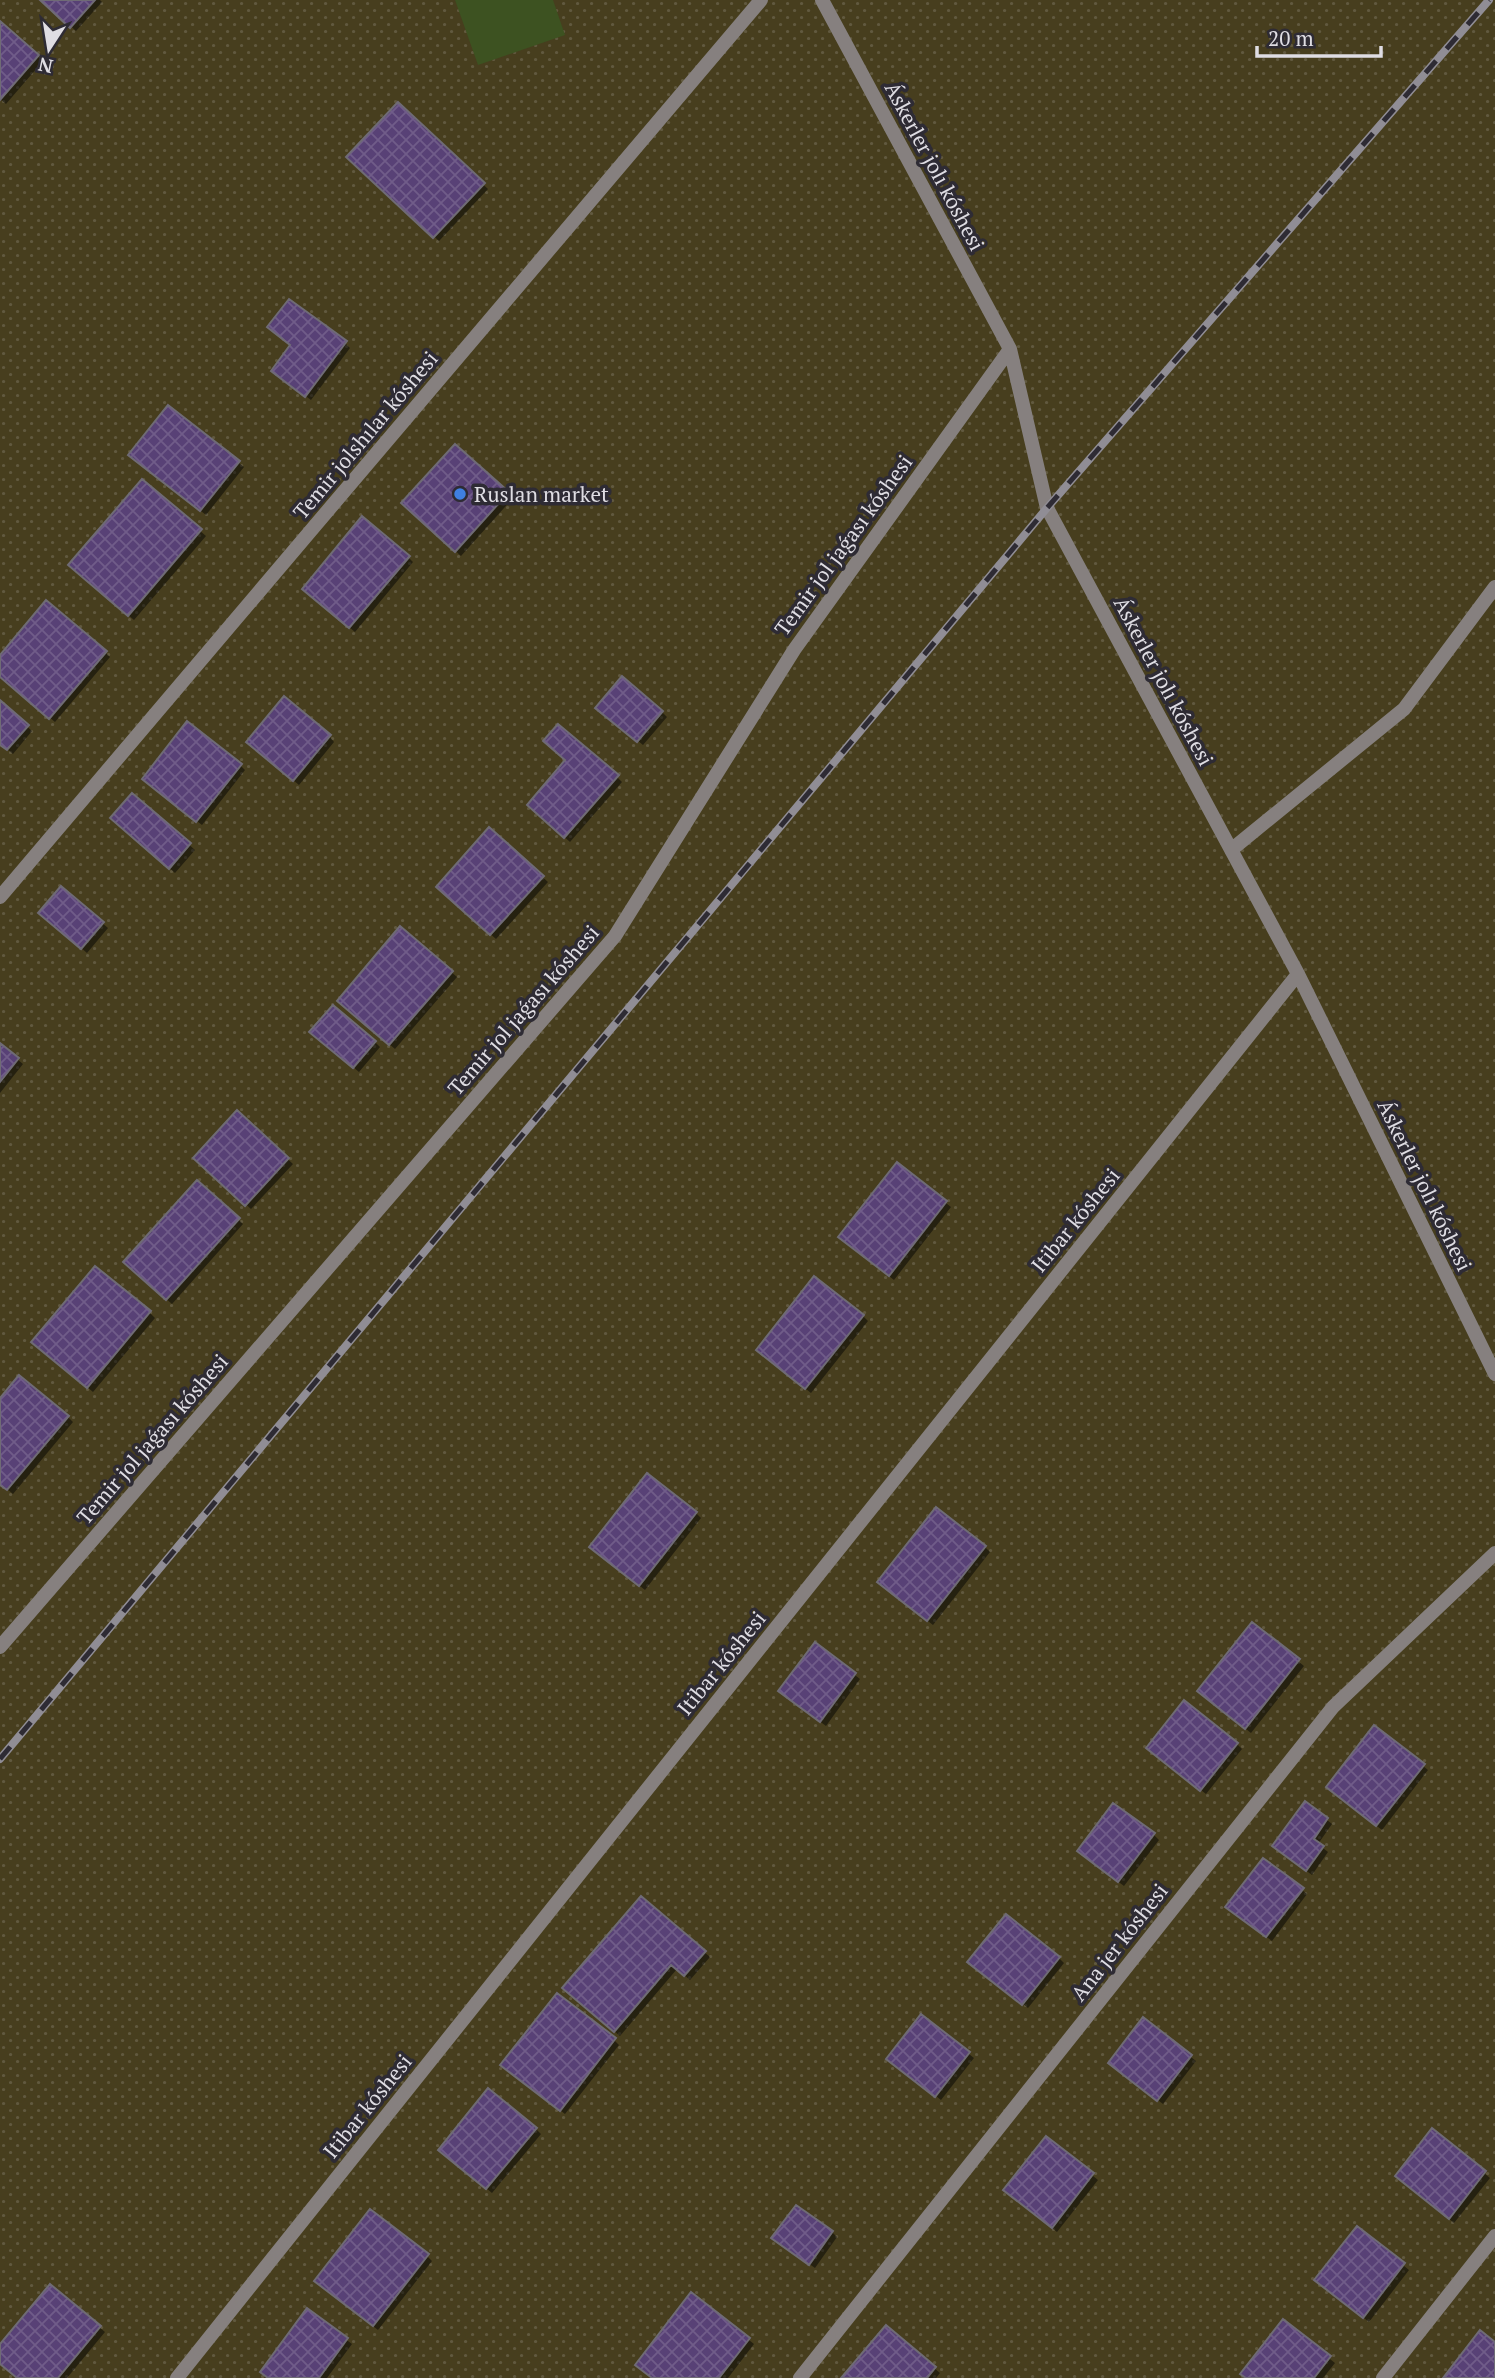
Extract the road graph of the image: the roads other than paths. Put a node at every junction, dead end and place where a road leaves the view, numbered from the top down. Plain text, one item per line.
1 (761, 0) edge
2 (822, 0) edge
3 (1010, 349) junction
4 (1495, 587) edge
5 (1231, 850) junction
6 (0, 898) edge
7 (1298, 974) junction
8 (1495, 1374) edge
9 (1495, 1553) edge
10 (0, 1647) edge
11 (1495, 2236) edge
12 (177, 2378) edge
13 (800, 2378) edge
14 (1383, 2378) edge

1 - 6 street, Temir jolshılar kóshesi
2 - 3 street, Áskerler jolı kóshesi
3 - 5 street, Áskerler jolı kóshesi
3 - 10 street, Temir jol jaǵası kóshesi
4 - 5 street
5 - 7 street, Áskerler jolı kóshesi
7 - 8 street, Áskerler jolı kóshesi
7 - 12 street, Itibar kóshesi
9 - 13 street, Ana jer kóshesi
11 - 14 street

